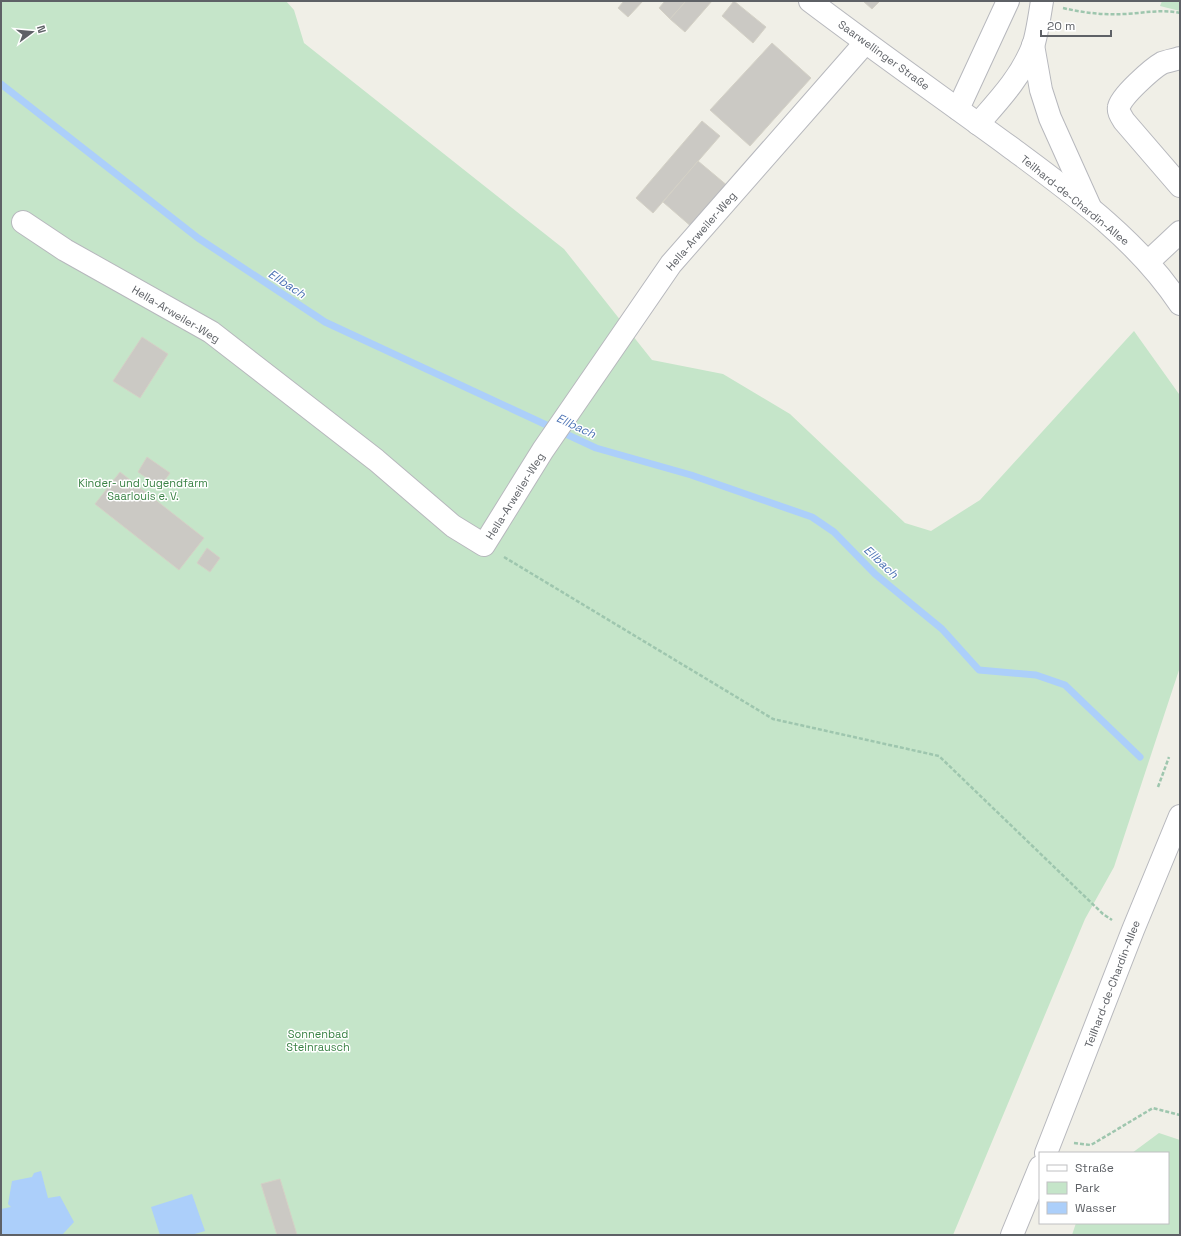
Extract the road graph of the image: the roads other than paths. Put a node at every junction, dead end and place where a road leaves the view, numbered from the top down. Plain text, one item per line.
1 (810, 1) edge
2 (1008, 1) edge
3 (1042, 2) edge
4 (865, 43) junction
5 (1033, 45) junction
6 (1180, 58) edge
7 (958, 109) junction
8 (978, 124) junction
9 (1180, 186) edge
10 (1092, 210) junction
11 (23, 222) dead end
12 (1180, 232) edge
13 (1148, 262) junction
14 (1180, 304) edge
15 (1180, 816) edge
16 (1049, 1147) edge
17 (1039, 1170) edge
18 (1012, 1235) edge

1 - 4 street, Saarwellinger Straße
2 - 7 street
3 - 5 street
4 - 7 street, Saarwellinger Straße
4 - 11 street, Hella-Arweiler-Weg
5 - 8 street
5 - 10 street
6 - 9 street
7 - 8 street, Teilhard-de-Chardin-Allee
8 - 10 street, Teilhard-de-Chardin-Allee
10 - 13 street, Teilhard-de-Chardin-Allee
12 - 13 street
13 - 14 street, Teilhard-de-Chardin-Allee
15 - 16 street, Teilhard-de-Chardin-Allee
17 - 18 street

